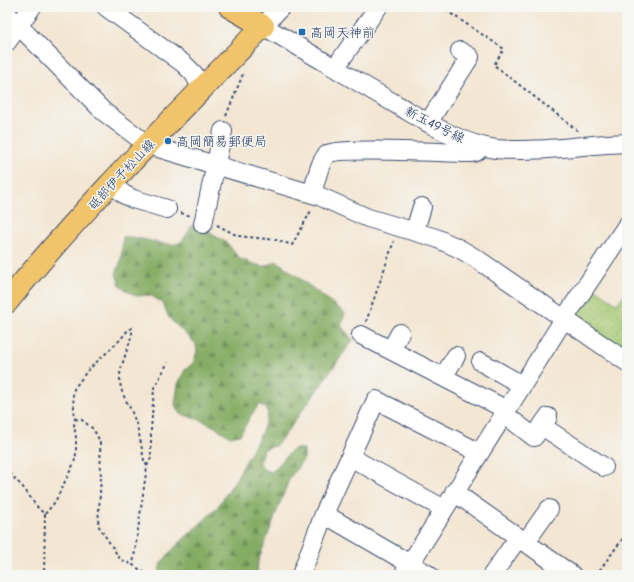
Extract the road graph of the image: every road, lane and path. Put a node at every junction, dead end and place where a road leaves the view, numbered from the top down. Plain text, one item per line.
1 (32, 7) edge
2 (106, 7) edge
3 (230, 7) edge
4 (281, 7) edge
5 (378, 7) edge
6 (441, 7) edge
7 (12, 20) edge
8 (263, 26) junction
9 (7, 42) edge
10 (460, 50) dead end
11 (227, 63) junction
12 (335, 68) junction
13 (202, 89) junction
14 (428, 123) junction
15 (224, 131) joint
16 (627, 143) edge
17 (148, 145) junction
18 (596, 145) junction
19 (481, 146) junction
20 (215, 166) junction
21 (111, 184) junction
22 (316, 195) junction
23 (422, 207) dead end
24 (167, 209) joint
25 (203, 222) junction
26 (627, 225) edge
27 (407, 228) junction
28 (7, 302) edge
29 (564, 319) junction
30 (400, 333) dead end
31 (362, 335) joint
32 (391, 350) junction
33 (456, 356) dead end
34 (168, 362) dead end
35 (481, 362) dead end
36 (627, 362) edge
37 (443, 377) junction
38 (522, 385) junction
39 (505, 412) junction
40 (75, 419) junction
41 (480, 453) junction
42 (350, 457) junction
43 (601, 460) dead end
44 (147, 466) junction
45 (7, 468) edge
46 (454, 492) junction
47 (549, 509) dead end
48 (444, 510) junction
49 (45, 514) junction
50 (324, 514) junction
51 (627, 533) edge
52 (522, 541) junction
53 (133, 565) junction
54 (407, 569) edge
55 (303, 574) edge
56 (570, 574) edge
57 (44, 575) edge
58 (148, 575) edge
59 (429, 575) edge
60 (492, 575) edge
61 (596, 575) edge

1 - 7 street
2 - 13 street
3 - 8 main road
4 - 8 street
5 - 12 street
6 - 18 path
7 - 9 street
7 - 17 street
8 - 11 main road, 砥部伊予松山線
8 - 12 street, 新玉49号線
10 - 14 street
11 - 13 main road, 砥部伊予松山線
11 - 15 path
12 - 14 street, 新玉49号線
13 - 17 main road, 砥部伊予松山線
14 - 19 street, 新玉49号線
15 - 20 street
16 - 18 street, 新玉49号線
17 - 20 street
17 - 21 main road, 砥部伊予松山線
18 - 19 street, 新玉49号線
19 - 22 street
20 - 22 street
20 - 25 street
21 - 24 street
21 - 28 main road, 砥部伊予松山線
22 - 25 path
22 - 27 street
23 - 27 street
24 - 25 path
26 - 29 street
27 - 29 street
27 - 31 path
29 - 36 street
29 - 38 street
30 - 32 street
31 - 32 street
32 - 37 street
33 - 37 street
34 - 44 path
35 - 38 street
37 - 39 street
38 - 39 street
39 - 41 street
39 - 43 street
40 - 44 path
40 - 49 path
40 - 53 path
41 - 42 street
41 - 46 street
42 - 48 street
42 - 50 street
44 - 53 path
45 - 49 path
46 - 48 street
46 - 52 street
47 - 52 street
48 - 54 street
49 - 57 path
50 - 54 street
50 - 55 street
51 - 61 path
52 - 56 street
52 - 60 street
53 - 58 path
54 - 59 street

